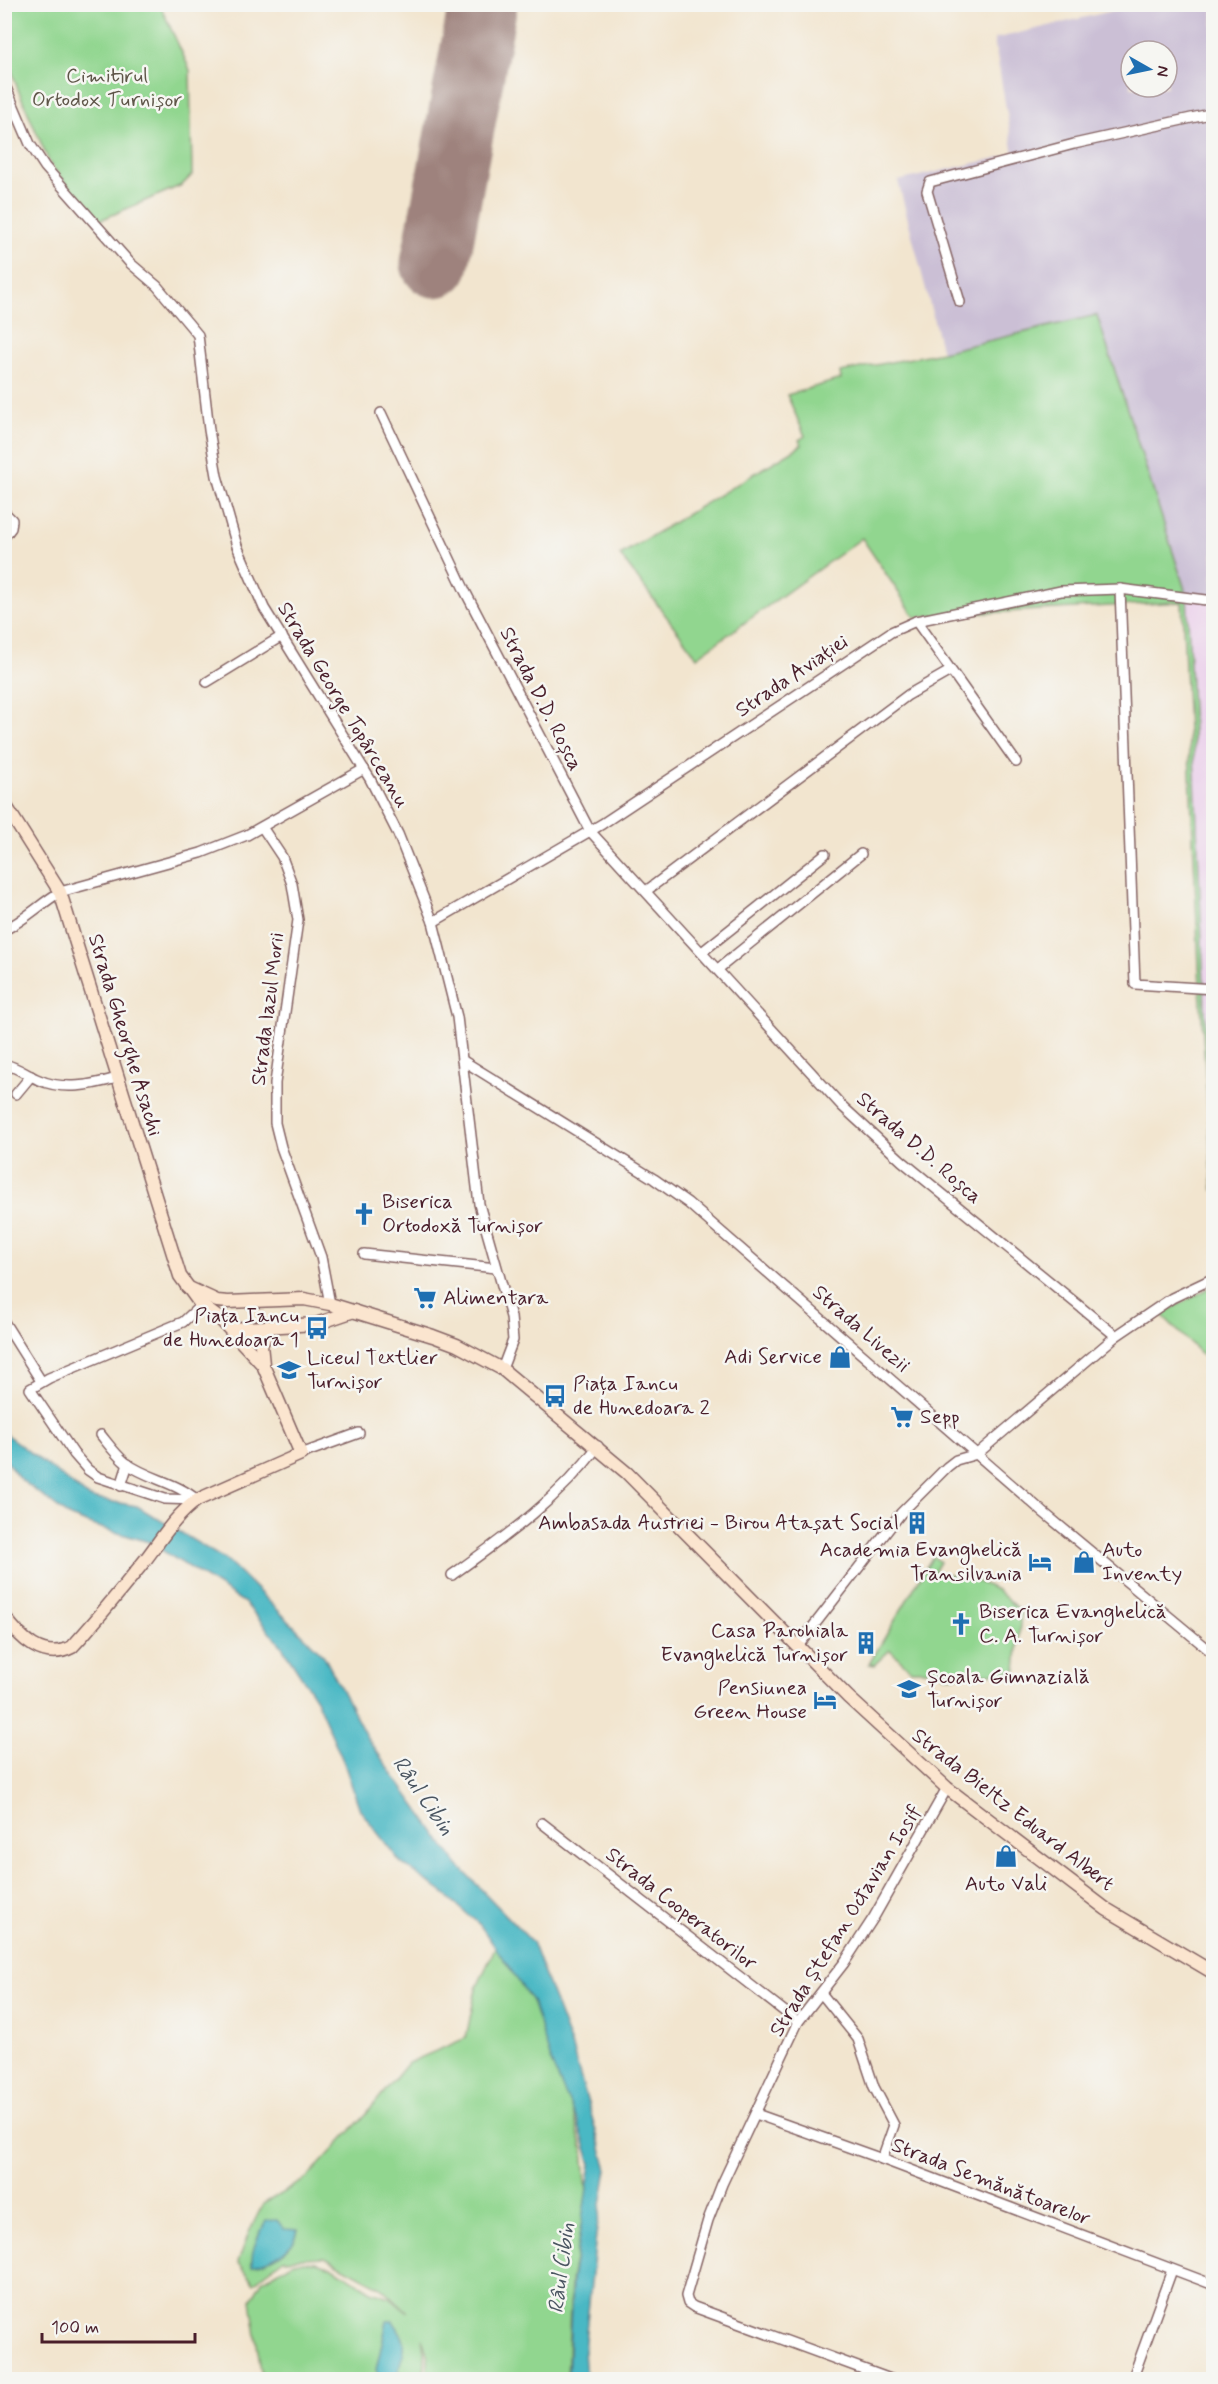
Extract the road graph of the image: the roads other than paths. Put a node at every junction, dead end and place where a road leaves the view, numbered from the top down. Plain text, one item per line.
1 (4, 83) edge
2 (1214, 113) edge
3 (960, 302) dead end
4 (381, 413) dead end
5 (4, 512) edge
6 (4, 537) edge
7 (1120, 589) junction
8 (1214, 601) edge
9 (916, 621) junction
10 (282, 636) junction
11 (950, 671) junction
12 (207, 682) dead end
13 (1016, 762) dead end
14 (364, 769) junction
15 (4, 803) edge
16 (262, 827) junction
17 (590, 831) junction
18 (825, 854) dead end
19 (861, 854) dead end
20 (646, 891) junction
21 (60, 892) junction
22 (433, 922) junction
23 (4, 930) edge
24 (702, 952) junction
25 (718, 969) junction
26 (1214, 989) edge
27 (462, 1060) junction
28 (4, 1064) edge
29 (31, 1076) junction
30 (117, 1078) junction
31 (16, 1094) dead end
32 (364, 1254) dead end
33 (496, 1268) junction
34 (1214, 1278) edge
35 (187, 1287) junction
36 (330, 1304) junction
37 (201, 1305) junction
38 (356, 1311) junction
39 (4, 1322) edge
40 (269, 1328) junction
41 (231, 1329) junction
42 (1116, 1336) junction
43 (263, 1365) junction
44 (502, 1369) junction
45 (41, 1381) junction
46 (359, 1433) dead end
47 (101, 1435) dead end
48 (598, 1446) junction
49 (301, 1454) junction
50 (977, 1454) junction
51 (128, 1464) junction
52 (121, 1486) junction
53 (197, 1500) junction
54 (452, 1575) dead end
55 (4, 1616) edge
56 (798, 1647) junction
57 (1214, 1654) edge
58 (947, 1788) junction
59 (542, 1823) dead end
60 (1214, 1973) edge
61 (821, 1993) junction
62 (798, 2022) junction
63 (756, 2114) junction
64 (882, 2159) junction
65 (1172, 2270) junction
66 (1214, 2285) edge
67 (893, 2379) edge
68 (1132, 2379) edge

1 - 10 street, Strada George Topârceanu
2 - 3 street
4 - 17 street, Strada D.D. Roșca
5 - 6 street
7 - 8 street, Strada Aviației
7 - 9 street, Strada Aviației
7 - 26 street
9 - 11 street
9 - 17 street, Strada Aviației
10 - 12 street
10 - 14 street, Strada George Topârceanu
11 - 13 street
11 - 20 street
14 - 16 street
14 - 22 street, Strada George Topârceanu
15 - 21 street, Strada Gheorghe Asachi
16 - 21 street
16 - 36 street, Strada Iazul Morii
17 - 20 street, Strada D.D. Roșca
17 - 22 street, Strada Aviației
18 - 24 street
19 - 25 street
20 - 24 street, Strada D.D. Roșca
21 - 23 street
21 - 30 street, Strada Gheorghe Asachi
22 - 27 street, Strada George Topârceanu
24 - 25 street, Strada D.D. Roșca
25 - 42 street, Strada D.D. Roșca
27 - 33 street, Strada George Topârceanu
27 - 50 street, Strada Livezii
28 - 29 street
29 - 30 street
29 - 31 street
30 - 35 street, Strada Gheorghe Asachi
32 - 33 street
33 - 44 street, Strada George Topârceanu
34 - 42 street
35 - 36 street, Strada Bieltz Eduard Albert
35 - 37 street, Strada Gheorghe Asachi
36 - 38 street, Strada Bieltz Eduard Albert
37 - 41 street, Strada Gheorghe Asachi
37 - 45 street
38 - 40 street
38 - 44 street, Strada Bieltz Eduard Albert
39 - 45 street
40 - 41 street
40 - 43 street
41 - 43 street, Strada Gheorghe Asachi
42 - 50 street
43 - 49 street
44 - 48 street, Strada Bieltz Eduard Albert
45 - 52 street
46 - 49 street
47 - 51 street
48 - 54 street
48 - 56 street, Strada Bieltz Eduard Albert
49 - 53 street
50 - 56 street
50 - 57 street, Strada Livezii
51 - 52 street
51 - 53 street
52 - 53 street
53 - 55 street
56 - 58 street, Strada Bieltz Eduard Albert
58 - 60 street, Strada Bieltz Eduard Albert
58 - 61 street, Strada Ștefan Octavian Iosif
59 - 62 street, Strada Cooperatorilor
61 - 62 street, Strada Ștefan Octavian Iosif
61 - 64 street
62 - 63 street, Strada Ștefan Octavian Iosif
63 - 64 street, Strada Semănătoarelor
63 - 67 street, Strada Ștefan Octavian Iosif
64 - 65 street, Strada Semănătoarelor
65 - 66 street, Strada Semănătoarelor
65 - 68 street

